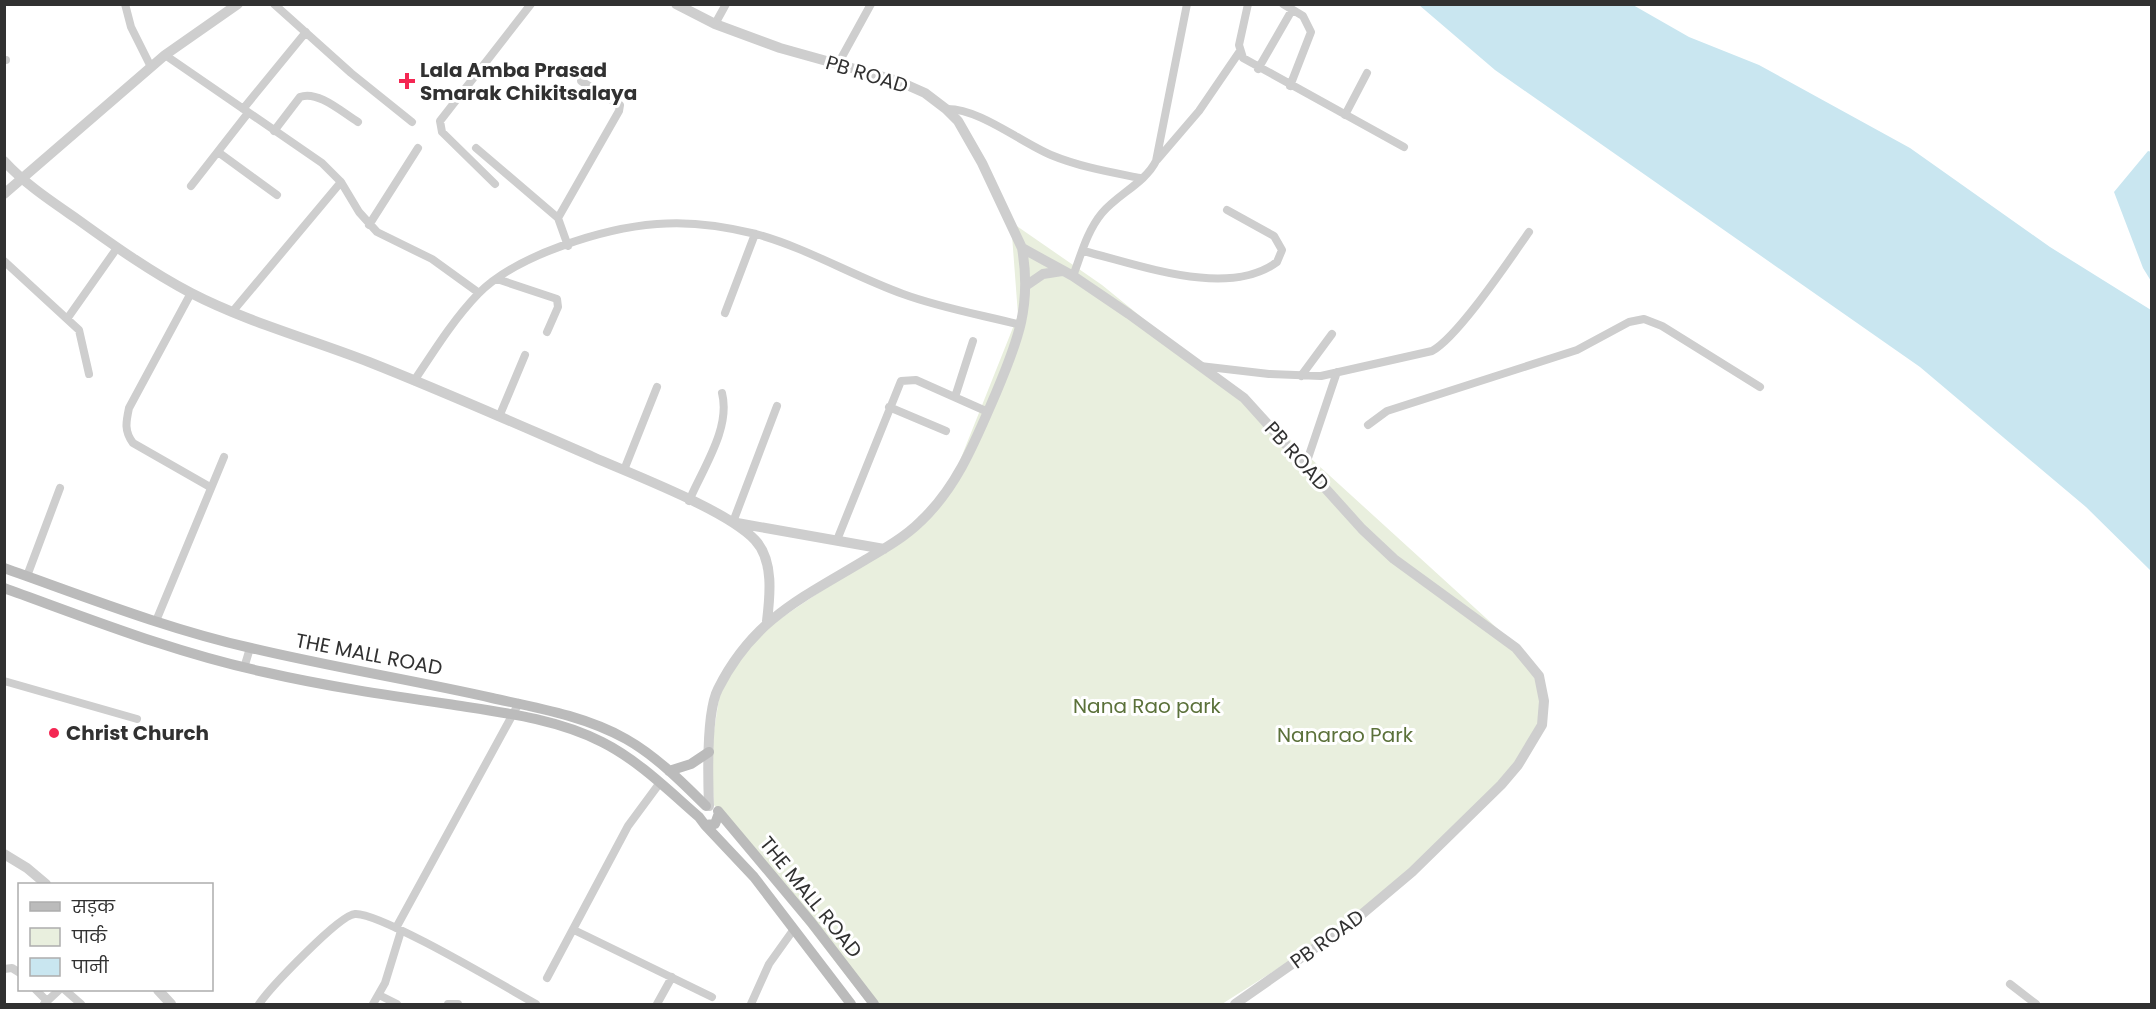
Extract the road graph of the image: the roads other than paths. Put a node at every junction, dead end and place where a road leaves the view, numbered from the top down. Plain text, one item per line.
1 (125, 4) edge
2 (238, 4) edge
3 (274, 4) edge
4 (531, 4) edge
5 (676, 4) edge
6 (726, 4) edge
7 (871, 4) edge
8 (1187, 4) edge
9 (1248, 4) edge
10 (1283, 4) edge
11 (1292, 10) junction
12 (715, 24) junction
13 (306, 32) junction
14 (1240, 51) junction
15 (165, 55) junction
16 (838, 64) junction
17 (151, 67) junction
18 (1258, 69) junction
19 (582, 71) dead end
20 (1367, 73) dead end
21 (1290, 86) junction
22 (946, 109) junction
23 (245, 111) junction
24 (1345, 115) junction
25 (358, 122) dead end
26 (412, 122) dead end
27 (274, 130) junction
28 (1404, 147) dead end
29 (418, 148) dead end
30 (476, 148) dead end
31 (218, 152) junction
32 (4, 160) edge
33 (1156, 161) junction
34 (17, 175) junction
35 (1140, 178) junction
36 (341, 182) junction
37 (4, 184) edge
38 (495, 184) dead end
39 (190, 186) dead end
40 (4, 194) edge
41 (277, 195) dead end
42 (1227, 210) dead end
43 (558, 218) junction
44 (369, 225) junction
45 (1529, 232) dead end
46 (755, 234) junction
47 (568, 246) junction
48 (117, 248) junction
49 (1022, 248) junction
50 (1083, 251) junction
51 (4, 261) edge
52 (1068, 274) junction
53 (497, 279) junction
54 (1027, 285) junction
55 (479, 292) junction
56 (190, 293) junction
57 (233, 311) junction
58 (725, 313) dead end
59 (67, 319) junction
60 (1021, 325) junction
61 (548, 332) dead end
62 (1332, 334) dead end
63 (973, 341) dead end
64 (525, 355) dead end
65 (1197, 366) junction
66 (1337, 372) junction
67 (89, 374) dead end
68 (1301, 376) junction
69 (414, 381) junction
70 (657, 387) dead end
71 (1760, 387) dead end
72 (722, 393) dead end
73 (955, 397) junction
74 (777, 406) dead end
75 (889, 407) junction
76 (988, 412) junction
77 (499, 417) junction
78 (1368, 425) dead end
79 (946, 431) dead end
80 (224, 457) dead end
81 (1305, 466) junction
82 (624, 470) junction
83 (210, 487) junction
84 (60, 488) dead end
85 (689, 501) junction
86 (733, 522) junction
87 (837, 540) junction
88 (884, 549) junction
89 (4, 568) edge
90 (27, 576) junction
91 (4, 588) edge
92 (156, 621) junction
93 (767, 621) junction
94 (250, 648) junction
95 (244, 668) junction
96 (4, 681) edge
97 (519, 704) junction
98 (513, 715) junction
99 (137, 719) dead end
100 (710, 752) junction
101 (669, 771) junction
102 (659, 783) junction
103 (711, 808) junction
104 (702, 821) junction
105 (4, 854) edge
106 (44, 883) edge
107 (398, 929) junction
108 (794, 929) junction
109 (574, 930) junction
110 (4, 969) edge
111 (18, 972) edge
112 (672, 977) junction
113 (547, 978) dead end
114 (2010, 984) dead end
115 (58, 991) edge
116 (66, 991) edge
117 (159, 991) edge
118 (379, 995) junction
119 (712, 997) dead end
120 (45, 1003) edge
121 (81, 1005) edge
122 (171, 1005) edge
123 (259, 1005) edge
124 (373, 1005) edge
125 (397, 1005) edge
126 (448, 1005) edge
127 (458, 1005) edge
128 (536, 1005) edge
129 (657, 1005) edge
130 (751, 1005) edge
131 (851, 1005) edge
132 (874, 1005) edge
133 (1235, 1005) edge
134 (2036, 1005) edge

1 - 17 street
2 - 15 street
3 - 13 street
4 - 38 street
5 - 12 street, PB ROAD
6 - 12 street
7 - 16 street
8 - 33 street
9 - 14 street
10 - 11 street
11 - 18 street
11 - 21 street
12 - 16 street, PB ROAD
13 - 23 street
13 - 26 street
14 - 18 street
14 - 33 street
15 - 17 street
15 - 23 street
16 - 22 street, PB ROAD
17 - 34 street
18 - 21 street
19 - 43 street
20 - 24 street
21 - 24 street
22 - 35 street
22 - 49 street, PB ROAD
23 - 27 street
23 - 31 street
24 - 28 street
25 - 27 street
27 - 36 street
29 - 44 street
30 - 43 street
31 - 39 street
31 - 41 street
32 - 34 street
33 - 35 street
34 - 37 street
34 - 40 street
34 - 48 street
35 - 50 street
36 - 44 street
36 - 57 street
42 - 50 street
43 - 47 street
44 - 55 street
45 - 66 street
46 - 47 street
46 - 58 street
46 - 60 street
47 - 53 street
48 - 56 street
48 - 59 street
49 - 52 street, PB ROAD
49 - 54 street
50 - 52 street
51 - 59 street
52 - 54 street
52 - 65 street, PB ROAD
53 - 55 street
53 - 61 street
54 - 60 street
55 - 69 street
56 - 57 street
56 - 83 street
57 - 69 street
59 - 67 street
60 - 76 street
62 - 68 street
63 - 73 street
64 - 77 street
65 - 68 street
65 - 81 street, PB ROAD
66 - 68 street
66 - 81 street
69 - 77 street
70 - 82 street
71 - 78 street
72 - 85 street
73 - 75 street
73 - 76 street
74 - 86 street
75 - 79 street
75 - 87 street
76 - 88 street
77 - 82 street
80 - 83 street
81 - 133 street, PB ROAD
82 - 85 street
83 - 92 street
84 - 90 street
85 - 86 street
86 - 87 street
86 - 93 street
87 - 88 street
88 - 93 street
89 - 90 main road, THE MALL ROAD
90 - 92 main road, THE MALL ROAD
91 - 95 main road, THE MALL ROAD
92 - 94 main road, THE MALL ROAD
93 - 100 street
94 - 95 street
94 - 97 main road, THE MALL ROAD
95 - 98 main road, THE MALL ROAD
96 - 99 street
97 - 98 street
97 - 101 main road, THE MALL ROAD
98 - 102 main road, THE MALL ROAD
98 - 107 street
100 - 101 main road
100 - 103 street
101 - 103 main road, THE MALL ROAD
102 - 104 main road, THE MALL ROAD
102 - 109 street
103 - 104 main road
103 - 104 main road
103 - 132 main road, THE MALL ROAD
104 - 108 main road, THE MALL ROAD
105 - 106 street
107 - 118 street
107 - 123 street
107 - 128 street
108 - 130 street
108 - 131 main road, THE MALL ROAD
109 - 112 street
109 - 113 street
110 - 111 street
112 - 119 street
112 - 129 street
114 - 134 street
115 - 120 street
116 - 121 street
117 - 122 street
118 - 124 street
118 - 125 street
126 - 127 street

